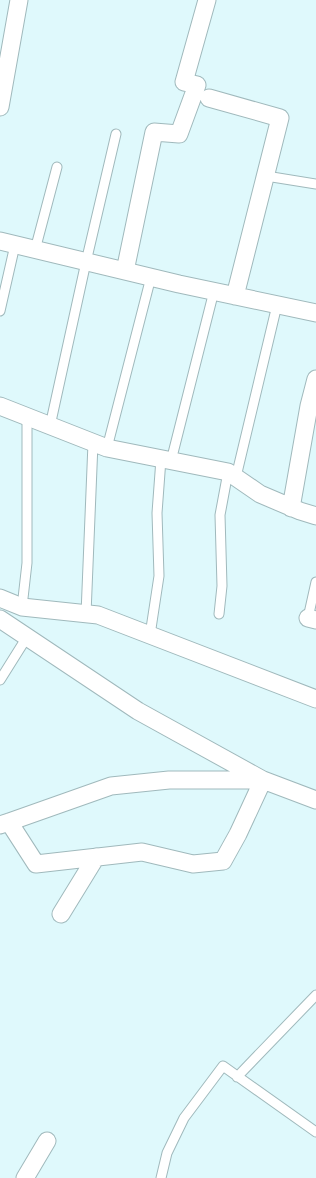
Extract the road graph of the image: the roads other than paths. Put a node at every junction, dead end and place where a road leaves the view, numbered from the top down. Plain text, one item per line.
1 (19, 0) edge
2 (207, 0) edge
3 (210, 98) dead end
4 (0, 107) edge
5 (116, 134) dead end
6 (57, 167) dead end
7 (266, 176) junction
8 (316, 184) edge
9 (8, 243) edge
10 (35, 250) junction
11 (86, 262) junction
12 (125, 271) junction
13 (151, 277) junction
14 (214, 291) junction
15 (236, 296) junction
16 (277, 305) junction
17 (0, 311) edge
18 (316, 313) edge
19 (316, 379) edge
20 (0, 406) edge
21 (27, 417) junction
22 (50, 426) junction
23 (100, 445) junction
24 (166, 460) junction
25 (232, 474) junction
26 (291, 508) junction
27 (316, 516) edge
28 (316, 582) edge
29 (0, 598) edge
30 (22, 608) junction
31 (86, 614) junction
32 (219, 614) dead end
33 (312, 619) edge
34 (0, 620) edge
35 (150, 635) junction
36 (27, 637) junction
37 (0, 680) edge
38 (316, 699) edge
39 (263, 780) junction
40 (316, 802) edge
41 (4, 824) edge
42 (96, 857) junction
43 (61, 914) dead end
44 (316, 995) edge
45 (237, 1077) junction
46 (316, 1132) edge
47 (47, 1141) dead end
48 (25, 1178) edge
49 (161, 1178) edge

1 - 4 street
2 - 12 street
3 - 7 street
5 - 11 lane
6 - 10 lane
7 - 8 lane
7 - 15 street
9 - 10 street
9 - 17 lane
10 - 11 street
11 - 12 street
11 - 22 lane
12 - 13 street
13 - 14 street
13 - 23 lane
14 - 15 street
14 - 24 lane
15 - 16 street
16 - 18 street
16 - 25 lane
19 - 26 street
20 - 21 street
21 - 22 street
21 - 30 lane
22 - 23 street
23 - 24 street
23 - 31 lane
24 - 25 street
24 - 35 lane
25 - 26 street
25 - 32 lane
26 - 27 street
28 - 33 lane
29 - 30 street
30 - 31 street
31 - 35 street
34 - 36 street
35 - 38 street
36 - 37 lane
36 - 39 street
39 - 40 street
39 - 41 street
39 - 42 street
41 - 42 street
42 - 43 street
44 - 45 lane
45 - 46 lane
45 - 49 lane
47 - 48 street

